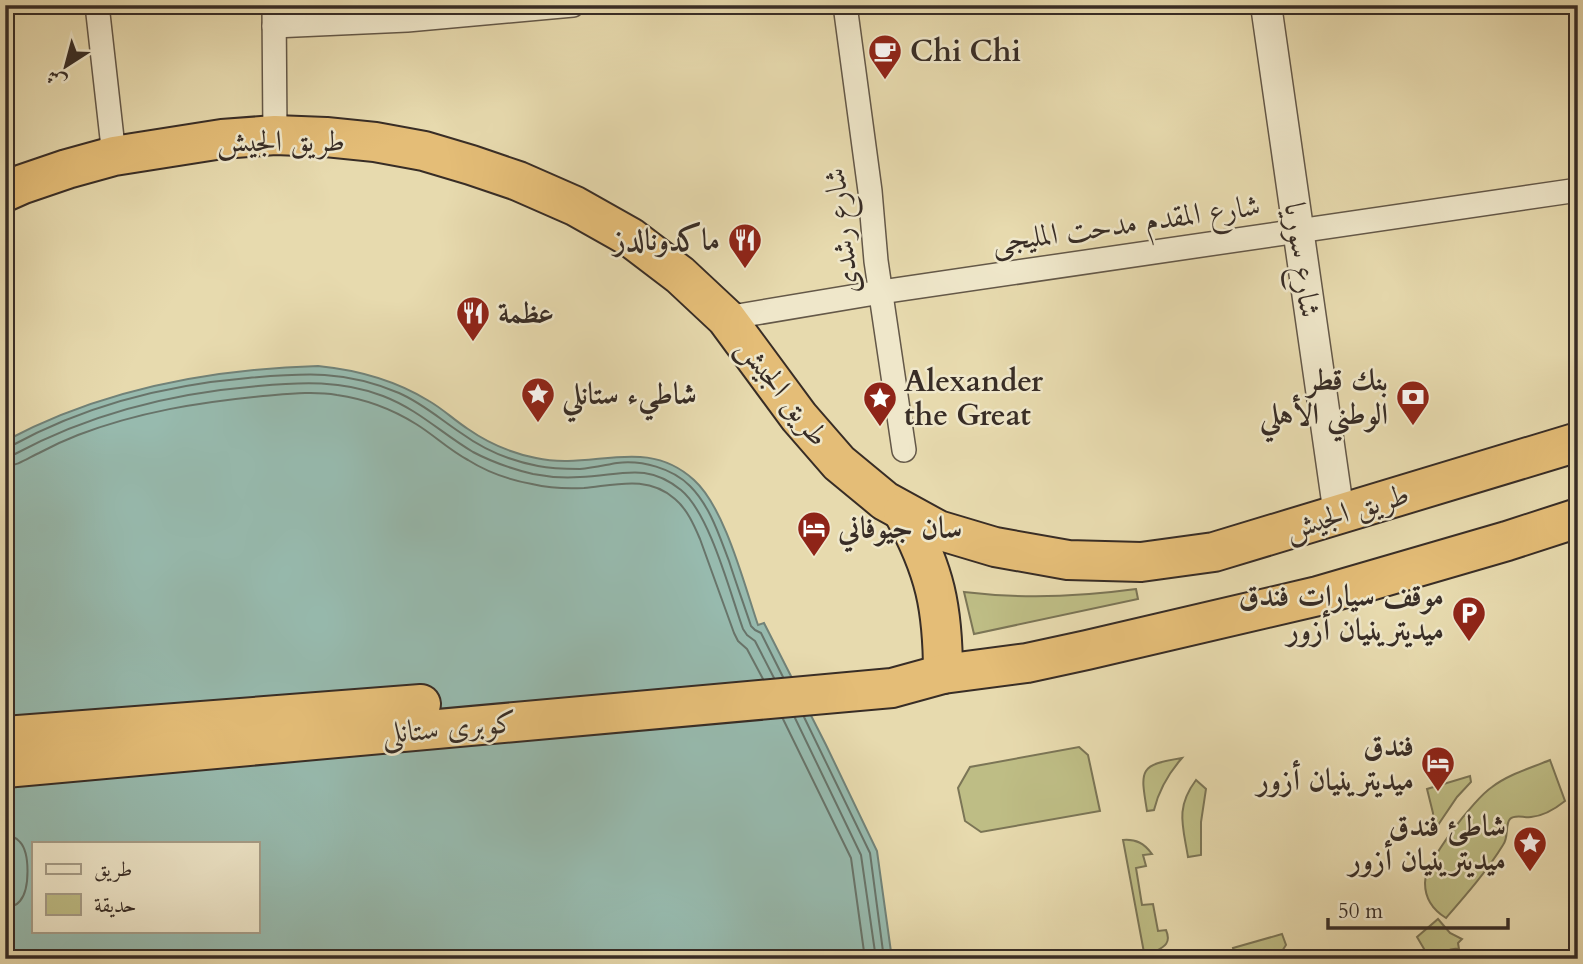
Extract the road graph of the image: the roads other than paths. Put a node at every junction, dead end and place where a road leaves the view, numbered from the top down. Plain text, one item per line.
1 (97, 5) edge
2 (573, 5) edge
3 (845, 5) edge
4 (1266, 5) edge
5 (274, 16) edge
6 (275, 135) junction
7 (114, 156) junction
8 (1578, 190) edge
9 (5, 192) edge
10 (1298, 231) junction
11 (881, 292) junction
12 (726, 318) junction
13 (1578, 442) edge
14 (904, 450) dead end
15 (903, 512) junction
16 (1339, 515) junction
17 (1578, 518) edge
18 (943, 674) junction
19 (890, 678) junction
20 (5, 736) edge
21 (5, 768) edge

1 - 7 street
2 - 5 street
3 - 11 street, شارع رشدى
4 - 10 street, شارع سوريا
5 - 6 street
6 - 7 highway, طريق الجيش
6 - 12 highway, طريق الجيش
7 - 9 highway, طريق الجيش
8 - 10 street, شارع المقدم مدحت المليجى
10 - 11 street, شارع المقدم مدحت المليجى
10 - 16 street, شارع سوريا
11 - 12 street, شارع المقدم مدحت المليجى
11 - 14 street, شارع رشدى
12 - 15 highway, طريق الجيش
13 - 16 highway, طريق الجيش
15 - 16 highway, طريق الجيش
15 - 18 highway
17 - 18 highway
18 - 19 highway
19 - 20 highway, كوبرى ستانلى
19 - 21 highway, كوبرى ستانلى

